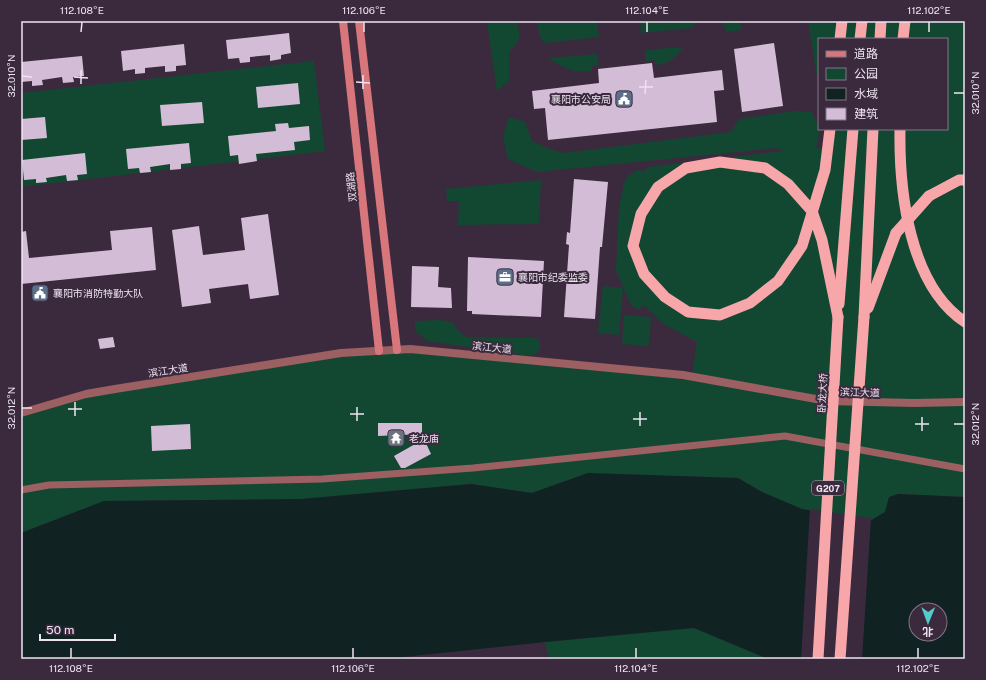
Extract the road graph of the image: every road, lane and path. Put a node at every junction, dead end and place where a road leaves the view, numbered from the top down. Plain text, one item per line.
1 (343, 21) edge
2 (842, 21) edge
3 (862, 21) edge
4 (881, 21) edge
5 (905, 21) edge
6 (360, 22) edge
7 (840, 38) edge
8 (860, 38) edge
9 (880, 38) edge
10 (904, 38) edge
11 (830, 130) edge
12 (853, 130) edge
13 (873, 130) edge
14 (900, 130) edge
15 (965, 180) edge
16 (812, 212) edge
17 (812, 212) edge
18 (812, 212) edge
19 (812, 212) edge
20 (838, 317) junction
21 (864, 317) junction
22 (965, 322) edge
23 (397, 350) junction
24 (379, 351) junction
25 (965, 402) edge
26 (21, 413) edge
27 (965, 469) edge
28 (21, 490) edge
29 (818, 659) edge
30 (840, 659) edge

1 - 24 main road, 双湖路
2 - 7 highway
3 - 8 highway
4 - 9 highway
5 - 10 highway
6 - 23 main road
11 - 16 highway
12 - 20 highway, 卧龙大桥 / G207
13 - 21 highway, G207
14 - 22 highway
15 - 21 highway, bridge
17 - 18 highway
19 - 20 highway
20 - 29 highway, 卧龙大桥 / G207, bridge
21 - 30 highway, G207, bridge
23 - 24 street, 滨江大道
23 - 25 street, 滨江大道
24 - 26 street, 滨江大道
27 - 28 street

